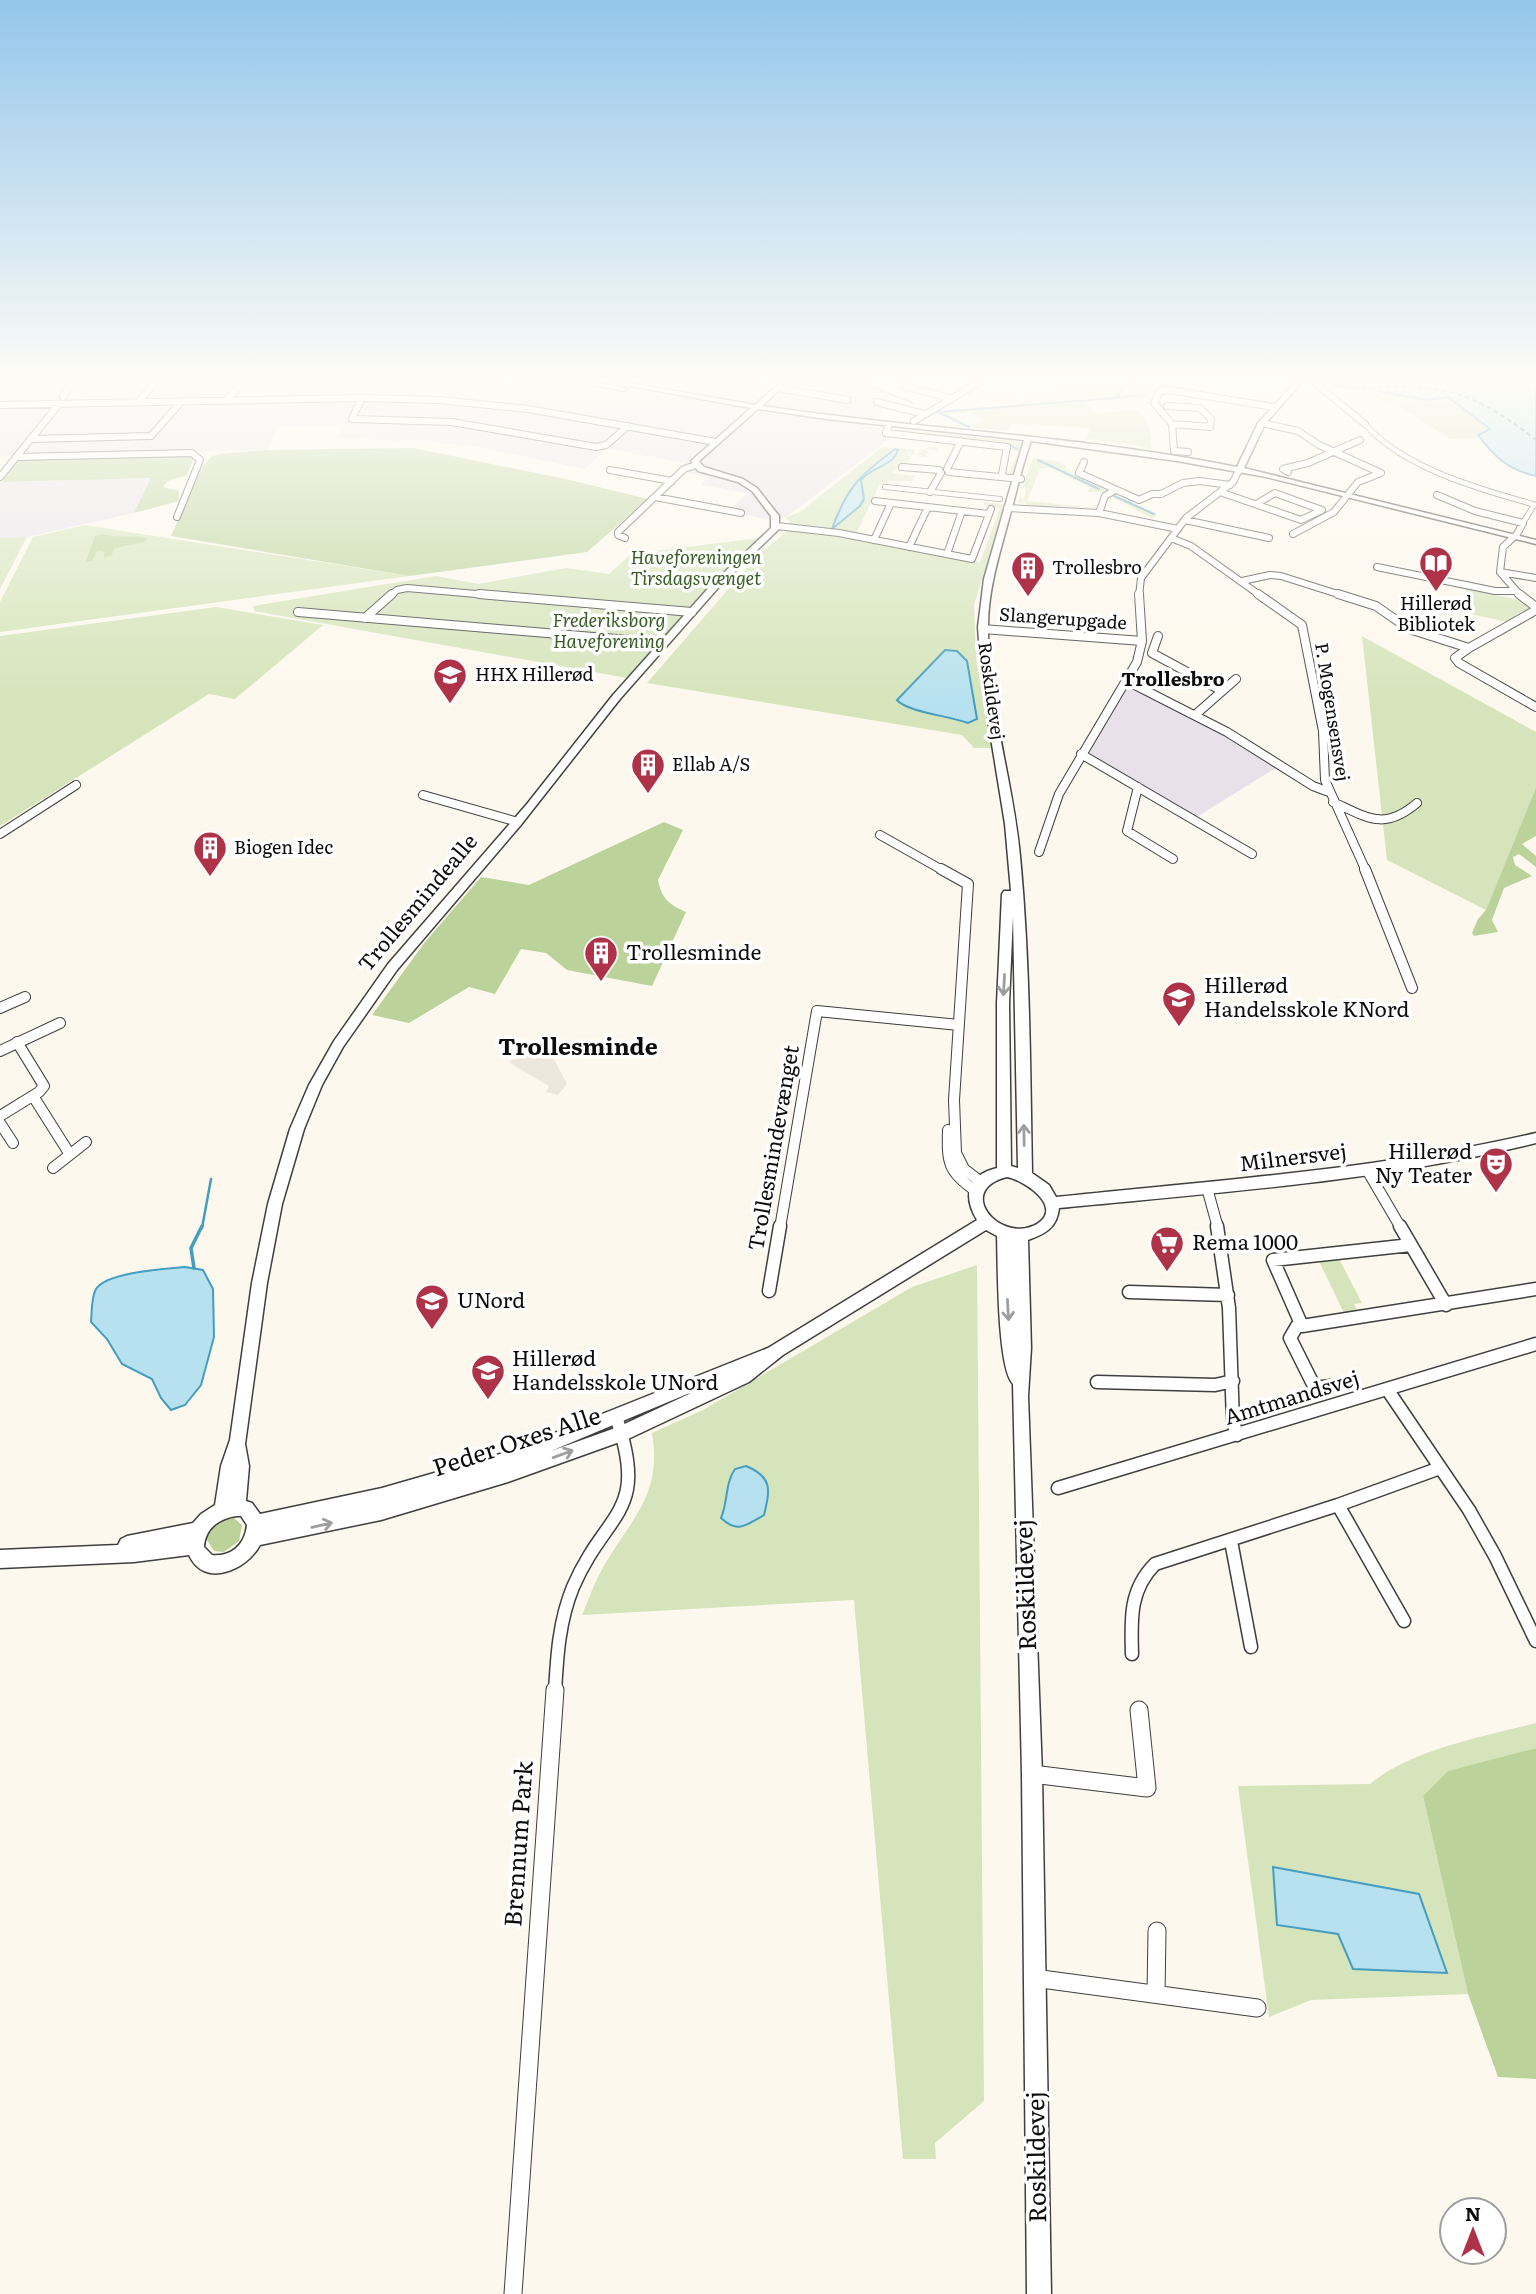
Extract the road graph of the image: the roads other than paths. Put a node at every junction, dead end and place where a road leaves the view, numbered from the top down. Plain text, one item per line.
1 (188, 490) edge
2 (662, 490) edge
3 (755, 490) edge
4 (909, 490) edge
5 (1016, 490) edge
6 (1115, 490) joint
7 (1169, 490) edge
8 (1223, 490) edge
9 (1328, 490) edge
10 (1351, 490) edge
11 (1489, 490) edge
12 (917, 491) junction
13 (930, 492) joint
14 (1220, 492) junction
15 (1345, 495) junction
16 (1437, 495) dead end
17 (655, 497) junction
18 (1000, 499) dead end
19 (875, 501) dead end
20 (891, 503) junction
21 (1258, 503) junction
22 (911, 505) junction
23 (1535, 505) edge
24 (928, 507) junction
25 (1012, 508) junction
26 (962, 510) junction
27 (741, 513) dead end
28 (1099, 513) junction
29 (177, 517) dead end
30 (1185, 520) junction
31 (1523, 523) junction
32 (777, 526) junction
33 (1178, 529) junction
34 (1293, 534) dead end
35 (1514, 537) junction
36 (625, 538) dead end
37 (1171, 538) junction
38 (1269, 538) dead end
39 (874, 540) junction
40 (1536, 541) edge
41 (909, 547) junction
42 (947, 554) junction
43 (1377, 567) dead end
44 (1500, 572) junction
45 (1536, 578) edge
46 (1242, 581) junction
47 (1515, 591) junction
48 (1536, 609) edge
49 (298, 612) dead end
50 (692, 612) junction
51 (365, 618) junction
52 (983, 629) junction
53 (1158, 636) dead end
54 (1142, 641) junction
55 (652, 642) dead end
56 (1469, 648) junction
57 (1236, 679) dead end
58 (1127, 681) junction
59 (1222, 691) junction
60 (1536, 707) edge
61 (1195, 715) junction
62 (1081, 754) junction
63 (76, 785) dead end
64 (1139, 787) junction
65 (1329, 793) junction
66 (423, 795) dead end
67 (1333, 802) junction
68 (1417, 803) dead end
69 (518, 821) junction
70 (0, 834) edge
71 (880, 835) dead end
72 (1039, 852) dead end
73 (1252, 854) dead end
74 (1014, 855) junction
75 (1173, 859) dead end
76 (1412, 988) dead end
77 (25, 997) dead end
78 (0, 1008) edge
79 (60, 1023) dead end
80 (959, 1025) junction
81 (1003, 1026) junction
82 (1023, 1027) junction
83 (17, 1042) junction
84 (0, 1051) edge
85 (33, 1096) junction
86 (0, 1115) edge
87 (0, 1123) edge
88 (1536, 1138) edge
89 (86, 1142) dead end
90 (13, 1143) dead end
91 (69, 1153) junction
92 (52, 1168) dead end
93 (1367, 1170) junction
94 (1004, 1172) junction
95 (1024, 1174) junction
96 (978, 1186) junction
97 (1207, 1188) junction
98 (1052, 1203) junction
99 (985, 1222) junction
100 (1012, 1233) junction
101 (1411, 1245) junction
102 (1536, 1289) edge
103 (769, 1291) dead end
104 (1129, 1292) dead end
105 (1228, 1295) junction
106 (1446, 1305) junction
107 (1302, 1326) junction
108 (1536, 1344) edge
109 (1233, 1381) junction
110 (1097, 1382) dead end
111 (1331, 1386) dead end
112 (1387, 1390) junction
113 (619, 1425) junction
114 (1237, 1435) junction
115 (1440, 1468) junction
116 (1058, 1488) dead end
117 (1338, 1505) junction
118 (230, 1508) junction
119 (255, 1530) junction
120 (196, 1538) junction
121 (1231, 1541) junction
122 (0, 1559) edge
123 (1404, 1621) dead end
124 (1536, 1641) edge
125 (1251, 1647) dead end
126 (1132, 1654) dead end
127 (1139, 1710) dead end
128 (1031, 1774) junction
129 (1157, 1931) dead end
130 (1034, 1978) junction
131 (1156, 1994) junction
132 (1257, 2008) dead end
133 (513, 2294) edge
134 (1039, 2294) edge

1 - 29 street
2 - 17 street
3 - 32 street
4 - 12 street
5 - 25 street, Roskildevej
6 - 7 street
6 - 28 street
8 - 14 street, Slangerupgade
9 - 15 street
10 - 15 street
11 - 23 street
12 - 13 street
12 - 22 street
13 - 18 street
14 - 21 street
14 - 30 street, Slangerupgade
15 - 34 street
15 - 35 street
16 - 31 street
17 - 27 street
17 - 36 street
19 - 20 street
20 - 22 street
20 - 39 street
21 - 21 street
22 - 24 street
23 - 31 street
24 - 26 street
24 - 41 street
25 - 28 street
25 - 52 street, Roskildevej
26 - 42 street
26 - 42 street
28 - 33 street
30 - 33 street, Slangerupgade
30 - 38 street
31 - 35 street
32 - 39 street
32 - 50 street, Trollesmindealle
33 - 37 street, Slangerupgade
35 - 40 street
35 - 44 street
37 - 46 street, P. Mogensensvej
37 - 54 street, Slangerupgade
39 - 41 street
41 - 42 street
43 - 47 street
44 - 45 street
44 - 47 street
46 - 56 street
46 - 65 street, P. Mogensensvej
47 - 48 street
48 - 56 street
49 - 51 street
50 - 51 street
50 - 69 street, Trollesmindealle
51 - 55 street
52 - 54 street, Slangerupgade
52 - 74 street, Roskildevej
53 - 59 street
54 - 58 street, Slangerupgade
56 - 60 street
57 - 59 street
58 - 61 street
58 - 62 street, Slangerupgade
59 - 61 street
61 - 65 street
62 - 64 street
62 - 72 street, Slangerupgade
63 - 70 street
64 - 73 street
64 - 75 street
65 - 67 street, P. Mogensensvej
66 - 69 street
67 - 68 street
67 - 76 street, P. Mogensensvej
69 - 118 street, Trollesmindealle
71 - 80 street
74 -> 81 street, Roskildevej
74 - 82 street, Roskildevej
77 - 78 street
79 - 83 street
80 - 96 street
80 - 103 street, Trollesmindevænget
81 - 82 street
81 - 94 street, Roskildevej
95 -> 82 street, Roskildevej
83 - 84 street
83 - 85 street
85 - 86 street
85 - 91 street
87 - 90 street
88 - 93 street, Milnersvej
89 - 91 street
91 - 92 street
93 - 97 street, Milnersvej
93 - 101 street
94 - 95 street
94 - 96 street
95 - 98 street
96 - 99 street
97 - 98 street, Milnersvej
97 - 105 street
98 - 100 street
99 - 100 street
99 - 113 street, Peder Oxes Alle
100 - 128 street, Roskildevej
101 - 106 street
101 - 107 street
102 - 106 street
104 - 105 street
105 - 109 street
106 - 107 street
107 - 111 street
108 - 112 street, Amtmandsvej
109 - 110 street
109 - 114 street
112 - 114 street, Amtmandsvej
112 - 115 street
113 - 119 street, Peder Oxes Alle
113 - 133 street, Brennum Park
114 - 116 street, Amtmandsvej
115 - 117 street
115 - 124 street
117 - 121 street
117 - 123 street
118 - 119 street
118 - 120 street
119 - 120 street
120 - 122 street
121 - 125 street
121 - 126 street
127 - 128 street
128 - 130 street, Roskildevej
129 - 131 street
130 - 131 street
130 - 134 street, Roskildevej
131 - 132 street

